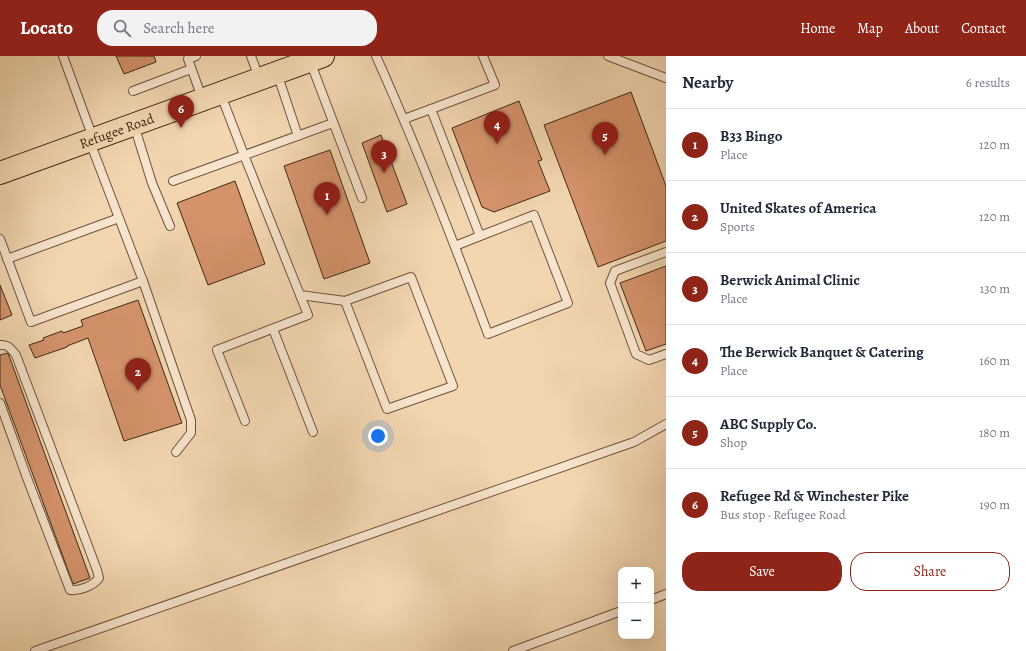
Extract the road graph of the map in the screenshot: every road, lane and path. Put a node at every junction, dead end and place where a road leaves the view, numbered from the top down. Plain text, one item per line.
1 (63, 56) edge
2 (196, 56) edge
3 (251, 56) edge
4 (376, 56) edge
5 (608, 56) edge
6 (486, 57) edge
7 (317, 58) edge
8 (191, 69) junction
9 (268, 75) junction
10 (666, 78) edge
11 (133, 91) dead end
12 (211, 96) junction
13 (431, 109) junction
14 (404, 119) junction
15 (333, 123) junction
16 (134, 124) junction
17 (298, 136) junction
18 (91, 140) junction
19 (244, 155) junction
20 (0, 173) edge
21 (173, 181) dead end
22 (362, 198) dead end
23 (119, 218) junction
24 (170, 226) dead end
25 (480, 236) junction
26 (0, 239) edge
27 (455, 246) junction
28 (666, 252) edge
29 (7, 259) junction
30 (143, 281) junction
31 (300, 295) junction
32 (344, 301) junction
33 (273, 329) junction
34 (0, 345) edge
35 (666, 354) edge
36 (0, 403) edge
37 (244, 421) dead end
38 (666, 424) edge
39 (313, 432) dead end
40 (176, 452) dead end
41 (666, 594) edge
42 (654, 599) edge
43 (618, 612) edge
44 (35, 651) edge
45 (513, 651) edge

1 - 18 lane
2 - 8 lane
3 - 9 lane
4 - 14 lane
5 - 10 lane
6 - 13 lane
7 - 9 main road, Refugee Road
7 - 15 lane
8 - 11 lane
8 - 12 lane
9 - 12 main road, Refugee Road
9 - 17 lane
12 - 16 main road, Refugee Road
12 - 19 lane
13 - 14 lane
13 - 25 lane
14 - 27 lane
15 - 17 lane
15 - 22 lane
16 - 18 main road, Refugee Road
16 - 24 lane
17 - 19 lane
18 - 20 main road, Refugee Road
18 - 23 lane
19 - 21 lane
19 - 31 lane
23 - 29 lane
23 - 30 lane
25 - 27 lane
25 - 27 lane
26 - 29 lane
28 - 35 lane
29 - 30 lane
30 - 40 lane
31 - 32 lane
31 - 33 lane
32 - 32 lane
33 - 37 lane
33 - 39 lane
34 - 36 lane
38 - 44 lane
41 - 42 lane
43 - 45 lane

